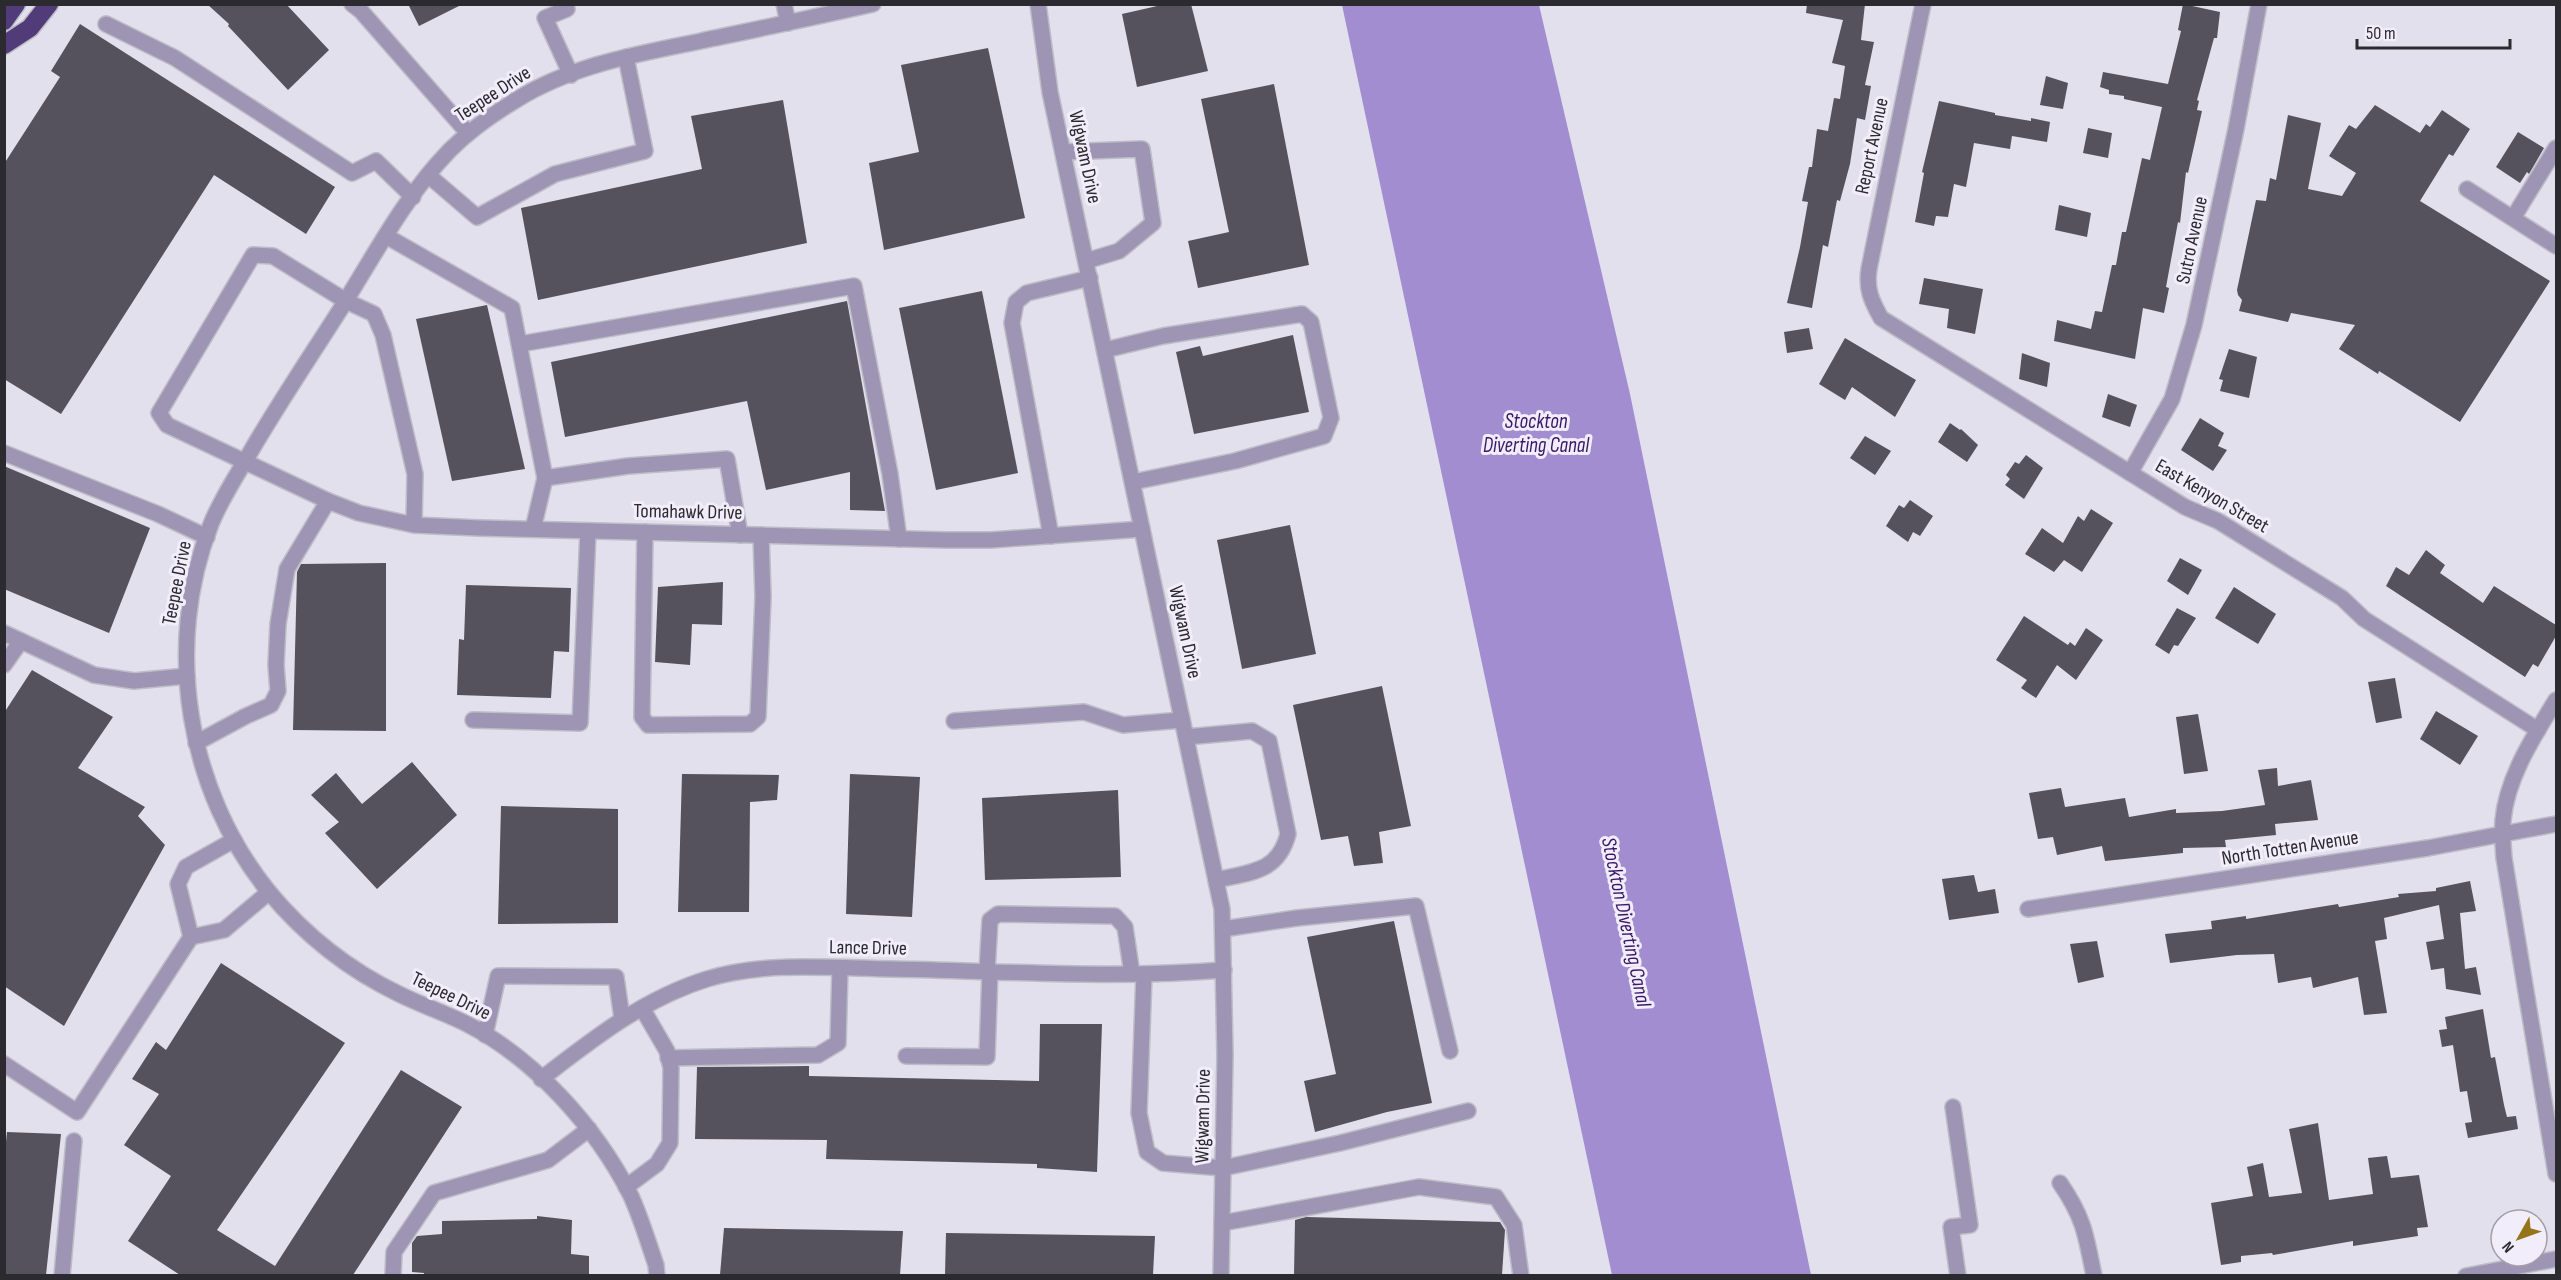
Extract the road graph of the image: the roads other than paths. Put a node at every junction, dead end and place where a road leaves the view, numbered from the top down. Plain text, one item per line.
1 (16, 4) edge
2 (49, 4) edge
3 (565, 4) edge
4 (784, 4) edge
5 (873, 4) edge
6 (1038, 4) edge
7 (1923, 4) edge
8 (2259, 4) edge
9 (357, 7) edge
10 (4, 21) edge
11 (788, 23) junction
12 (106, 24) dead end
13 (4, 45) edge
14 (626, 57) junction
15 (571, 75) junction
16 (468, 133) junction
17 (2556, 148) edge
18 (1063, 152) junction
19 (428, 175) junction
20 (2467, 189) dead end
21 (413, 197) junction
22 (2513, 219) junction
23 (386, 236) junction
24 (2556, 246) edge
25 (1086, 261) junction
26 (1090, 278) junction
27 (1869, 296) joint
28 (345, 301) junction
29 (520, 344) junction
30 (1105, 350) junction
31 (4, 453) edge
32 (244, 462) junction
33 (2130, 473) junction
34 (545, 477) junction
35 (1132, 482) junction
36 (328, 501) junction
37 (414, 525) junction
38 (533, 529) junction
39 (1142, 529) junction
40 (588, 531) junction
41 (645, 532) junction
42 (740, 535) junction
43 (761, 535) junction
44 (1051, 536) junction
45 (207, 537) junction
46 (899, 539) junction
47 (4, 633) edge
48 (21, 641) junction
49 (4, 665) edge
50 (187, 676) junction
51 (2556, 700) edge
52 (473, 720) dead end
53 (1182, 720) junction
54 (954, 721) dead end
55 (2538, 730) junction
56 (1186, 737) junction
57 (196, 743) junction
58 (2556, 824) edge
59 (2503, 834) junction
60 (234, 840) junction
61 (1216, 880) junction
62 (269, 892) junction
63 (2028, 909) dead end
64 (1223, 929) junction
65 (191, 937) junction
66 (840, 968) junction
67 (1224, 970) junction
68 (989, 971) junction
69 (1138, 974) junction
70 (642, 1008) junction
71 (622, 1018) junction
72 (485, 1035) junction
73 (1450, 1051) dead end
74 (906, 1056) dead end
75 (669, 1058) junction
76 (4, 1064) edge
77 (540, 1079) junction
78 (1953, 1107) dead end
79 (1468, 1111) dead end
80 (589, 1129) junction
81 (74, 1141) dead end
82 (1223, 1168) junction
83 (2556, 1174) edge
84 (2060, 1183) dead end
85 (626, 1187) junction
86 (1222, 1223) junction
87 (2556, 1259) edge
88 (62, 1275) edge
89 (393, 1275) edge
90 (657, 1275) edge
91 (1221, 1275) edge
92 (1521, 1275) edge
93 (1958, 1275) edge
94 (2094, 1275) edge
95 (2466, 1275) edge

1 - 10 highway
2 - 13 highway
3 - 15 street
4 - 11 street
5 - 11 street, Teepee Drive
6 - 18 street, Wigwam Drive
7 - 27 street, Report Avenue
8 - 33 street, Sutro Avenue
9 - 16 street
11 - 14 street, Teepee Drive
12 - 21 street
14 - 15 street, Teepee Drive
14 - 19 street
15 - 16 street, Teepee Drive
16 - 19 street, Teepee Drive
17 - 22 street
18 - 25 street, Wigwam Drive
18 - 25 street
19 - 21 street, Teepee Drive
20 - 22 street
21 - 23 street, Teepee Drive
22 - 24 street
23 - 28 street, Teepee Drive
23 - 29 street
25 - 26 street, Wigwam Drive
26 - 30 street, Wigwam Drive
26 - 44 street
27 - 33 street, East Kenyon Street
28 - 32 street, Teepee Drive
28 - 32 street, Tomahawk Drive
28 - 37 street
29 - 34 street
29 - 46 street
30 - 35 street, Wigwam Drive
30 - 35 street
31 - 45 street
32 - 36 street, Tomahawk Drive
32 - 45 street, Teepee Drive
33 - 55 street, East Kenyon Street
34 - 38 street
34 - 42 street
35 - 39 street, Wigwam Drive
36 - 37 street, Tomahawk Drive
36 - 57 street
37 - 38 street, Tomahawk Drive
38 - 40 street, Tomahawk Drive
39 - 44 street, Tomahawk Drive
39 - 53 street, Wigwam Drive
40 - 41 street, Tomahawk Drive
40 - 52 street
41 - 42 street, Tomahawk Drive
41 - 43 street
42 - 43 street, Tomahawk Drive
43 - 46 street, Tomahawk Drive
44 - 46 street, Tomahawk Drive
45 - 50 street, Teepee Drive
47 - 48 street
48 - 49 street
48 - 50 street
50 - 57 street, Teepee Drive
51 - 55 street
53 - 54 street
53 - 56 street, Wigwam Drive
55 - 59 street
56 - 61 street, Wigwam Drive
56 - 61 street
57 - 60 street, Teepee Drive
58 - 59 street, North Totten Avenue
59 - 63 street, North Totten Avenue
59 - 83 street
60 - 62 street, Teepee Drive
60 - 65 street
61 - 64 street, Wigwam Drive
62 - 65 street
62 - 72 street, Teepee Drive
64 - 67 street, Wigwam Drive
64 - 73 street
65 - 76 street
66 - 68 street, Lance Drive
66 - 70 street, Lance Drive
66 - 75 street
67 - 69 street, Lance Drive
67 - 82 street, Wigwam Drive
68 - 69 street, Lance Drive
68 - 69 street
68 - 74 street
69 - 82 street
70 - 71 street, Lance Drive
70 - 75 street
71 - 72 street
71 - 77 street, Lance Drive
72 - 77 street, Teepee Drive
75 - 85 street
77 - 80 street, Teepee Drive
78 - 93 street
79 - 82 street
80 - 85 street, Teepee Drive
80 - 89 street
81 - 88 street
82 - 86 street, Wigwam Drive
84 - 94 street
85 - 90 street, Teepee Drive
86 - 91 street, Wigwam Drive
86 - 92 street
87 - 95 street

